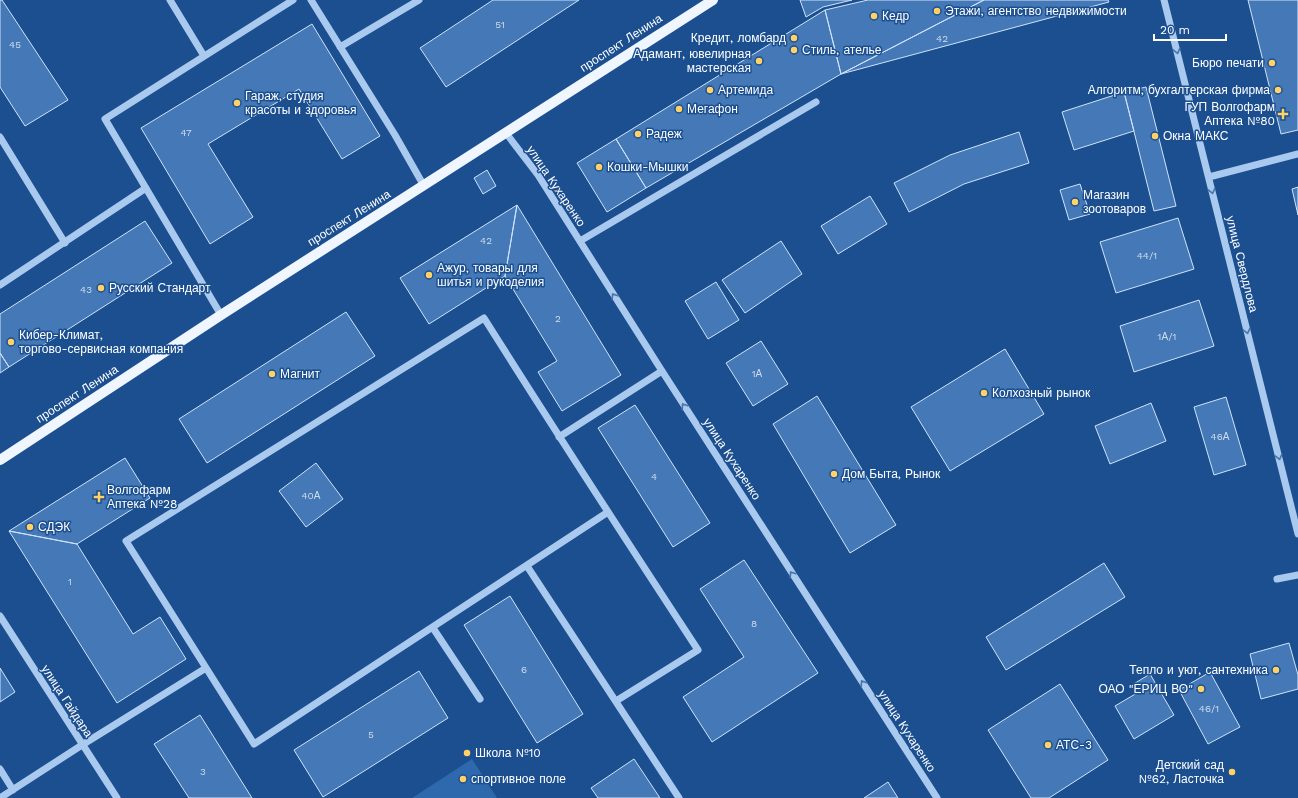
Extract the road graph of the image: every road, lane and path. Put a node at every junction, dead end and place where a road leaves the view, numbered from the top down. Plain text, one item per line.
1 (170, 0) edge
2 (293, 0) edge
3 (311, 0) edge
4 (419, 0) edge
5 (713, 0) edge
6 (1164, 0) edge
7 (340, 47) junction
8 (204, 56) junction
9 (816, 102) dead end
10 (506, 133) junction
11 (0, 137) edge
12 (1298, 154) edge
13 (1209, 177) junction
14 (424, 186) junction
15 (146, 188) junction
16 (580, 241) junction
17 (65, 243) junction
18 (0, 285) edge
19 (221, 315) junction
20 (662, 371) junction
21 (559, 437) junction
22 (0, 460) edge
23 (608, 512) junction
24 (1298, 534) edge
25 (527, 566) junction
26 (1298, 575) edge
27 (1277, 580) dead end
28 (0, 616) edge
29 (433, 628) junction
30 (206, 668) junction
31 (480, 698) dead end
32 (616, 701) junction
33 (82, 745) junction
34 (0, 769) edge
35 (13, 790) junction
36 (0, 798) edge
37 (117, 798) edge
38 (679, 798) edge
39 (937, 798) edge

1 - 8 street
2 - 8 street
3 - 7 street
4 - 7 street
5 - 10 main road, проспект Ленина
6 -> 13 street, улица Свердлова
7 - 14 street
8 - 15 street
9 - 16 street
10 - 14 main road, проспект Ленина
10 - 16 street, улица Кухаренко
11 - 17 street
12 - 13 street
13 -> 24 street, улица Свердлова
14 - 19 main road, проспект Ленина
15 - 17 street
15 - 19 street
20 -> 16 street, улица Кухаренко
17 - 18 street
19 - 22 main road, проспект Ленина
20 - 21 street
39 -> 20 street, улица Кухаренко
21 - 23 street
21 - 30 street
23 - 25 street
23 - 32 street
25 - 29 street
25 - 32 street
26 - 27 street
28 - 33 street, улица Гайдара
29 - 30 street
29 - 31 street
30 - 33 street
32 - 38 street
33 - 35 street
33 - 37 street, улица Гайдара
34 - 35 street
35 - 36 street

